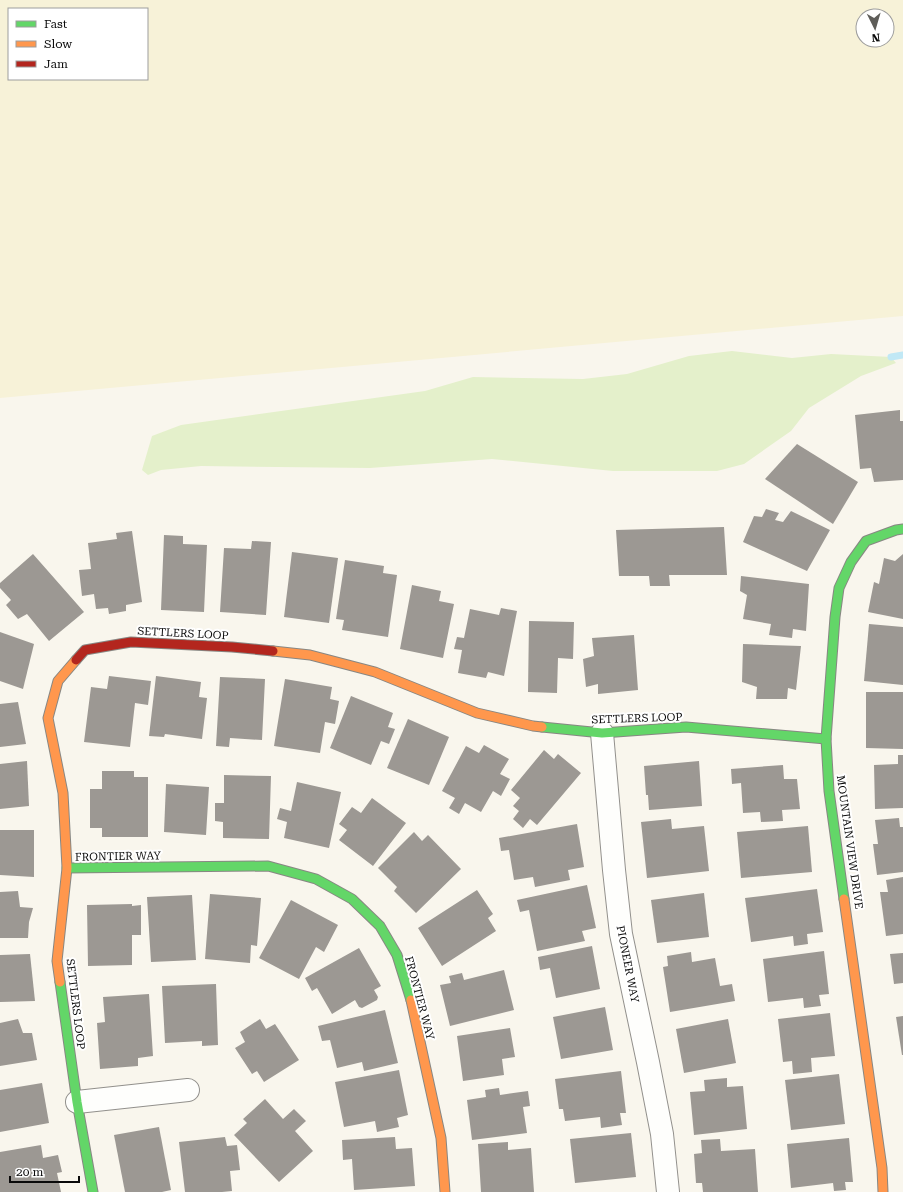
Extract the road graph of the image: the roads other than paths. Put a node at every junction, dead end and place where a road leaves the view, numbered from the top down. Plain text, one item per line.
1 (903, 529) edge
2 (602, 733) junction
3 (826, 738) junction
4 (67, 868) junction
5 (188, 1090) dead end
6 (77, 1102) junction
7 (94, 1192) edge
8 (445, 1192) edge
9 (668, 1192) edge
10 (882, 1192) edge

1 - 3 street, MOUNTAIN VIEW DRIVE
2 - 3 street, SETTLERS LOOP
2 - 4 street, SETTLERS LOOP
2 - 9 street, PIONEER WAY
3 - 10 street, MOUNTAIN VIEW DRIVE
4 - 6 street, SETTLERS LOOP
4 - 8 street, FRONTIER WAY
5 - 6 street
6 - 7 street, SETTLERS LOOP

